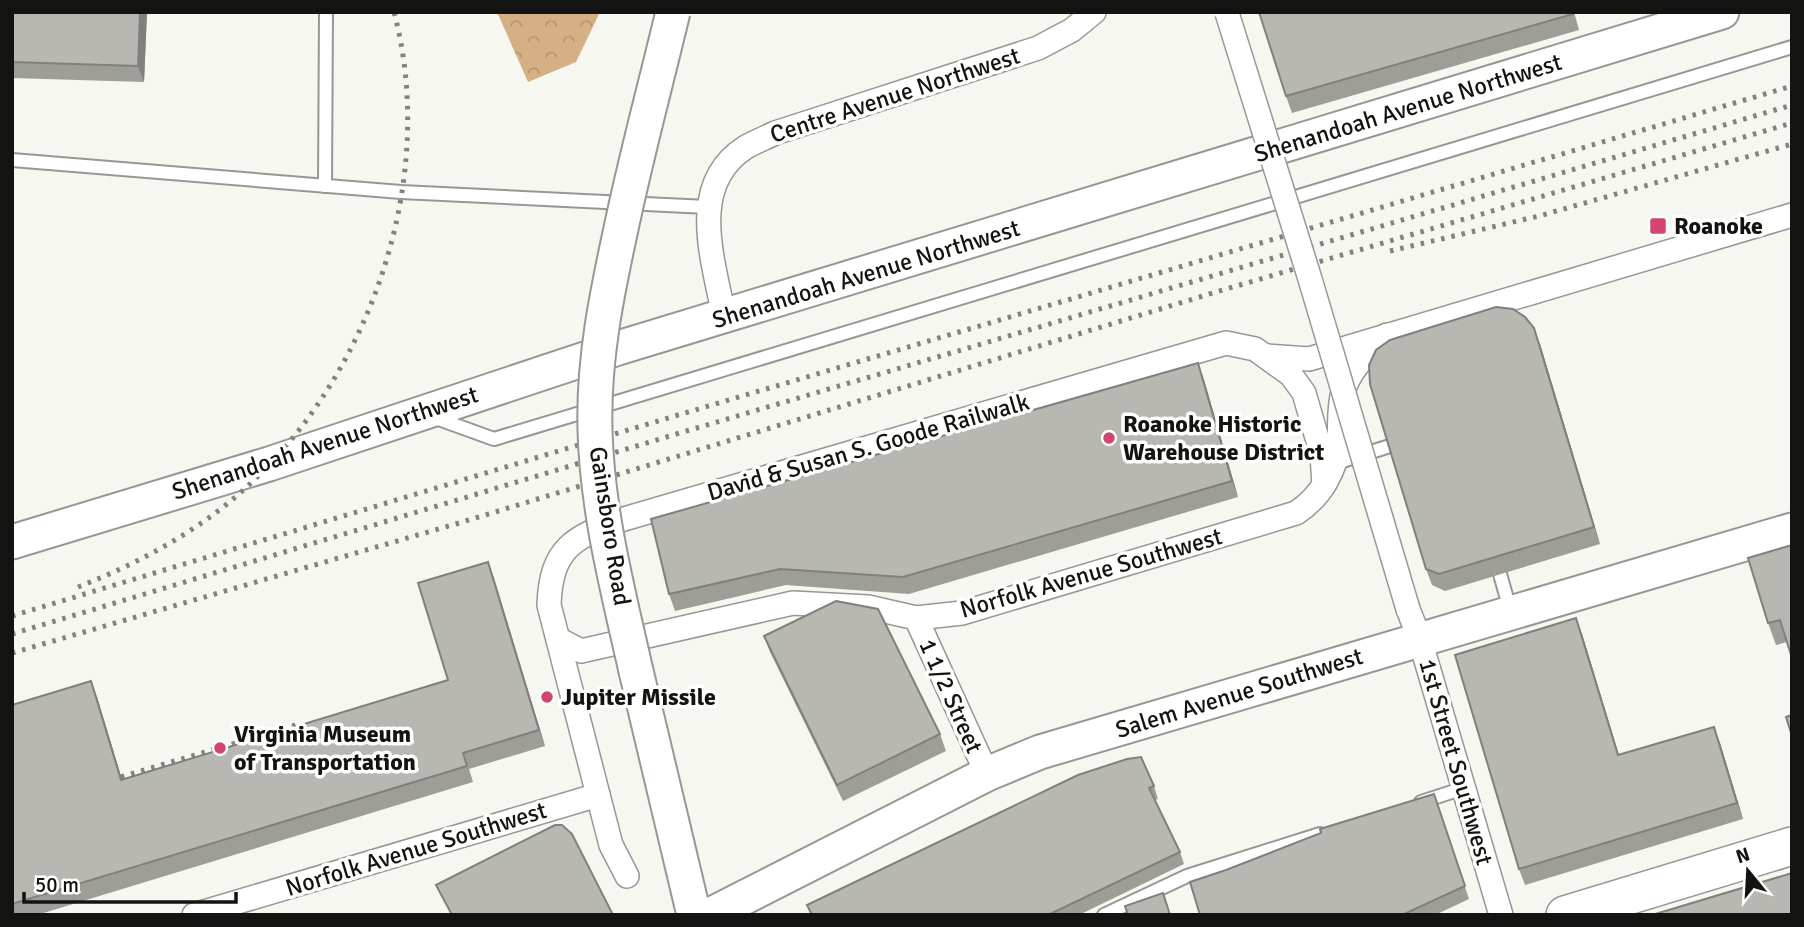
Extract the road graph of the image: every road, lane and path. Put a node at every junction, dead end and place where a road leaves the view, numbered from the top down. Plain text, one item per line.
1 (326, 12) edge
2 (673, 12) edge
3 (1094, 12) edge
4 (1722, 12) edge
5 (1227, 13) edge
6 (1792, 47) edge
7 (12, 160) edge
8 (325, 186) junction
9 (707, 207) junction
10 (1792, 215) edge
11 (724, 317) junction
12 (1387, 335) junction
13 (1267, 356) junction
14 (421, 412) junction
15 (1390, 446) edge
16 (1336, 463) junction
17 (1324, 485) junction
18 (1792, 530) edge
19 (12, 542) edge
20 (1500, 574) edge
21 (1511, 613) junction
22 (916, 618) junction
23 (558, 639) junction
24 (1420, 640) junction
25 (987, 774) junction
26 (1464, 788) junction
27 (598, 795) junction
28 (1404, 807) edge
29 (1327, 832) edge
30 (1792, 846) edge
31 (627, 876) dead end
32 (194, 915) edge
33 (694, 915) edge
34 (709, 915) edge
35 (1104, 915) edge
36 (1501, 915) edge
37 (1565, 915) edge

1 - 8 lane
2 - 33 street, Gainsboro Road, bridge
3 - 9 street, Centre Avenue Northwest
4 - 11 street, Shenandoah Avenue Northwest
5 - 24 street, 1st Street Southwest, bridge
6 - 14 lane
7 - 8 lane
8 - 9 lane
9 - 11 street, Centre Avenue Northwest
10 - 12 street, Norfolk Avenue Southwest
11 - 14 street, Shenandoah Avenue Northwest
12 - 13 street, Norfolk Avenue Southwest
12 - 16 street, Norfolk Avenue Southwest
13 - 17 street
13 - 23 street, David & Susan S. Goode Railwalk
14 - 19 street, Shenandoah Avenue Northwest
15 - 16 lane
16 - 17 street, Norfolk Avenue Southwest
17 - 22 street, Norfolk Avenue Southwest
18 - 21 street, Salem Avenue Southwest
20 - 21 lane
21 - 24 street, Salem Avenue Southwest
22 - 23 street, Norfolk Avenue Southwest
22 - 25 street, 1 1/2 Street
23 - 27 street, David & Susan S. Goode Railwalk
24 - 25 street, Salem Avenue Southwest
24 - 26 street, 1st Street Southwest
25 - 34 street, Salem Avenue Southwest
26 - 28 lane
26 - 36 street, 1st Street Southwest
27 - 31 street, David & Susan S. Goode Railwalk
27 - 32 street, Norfolk Avenue Southwest
29 - 35 lane
30 - 37 main road

